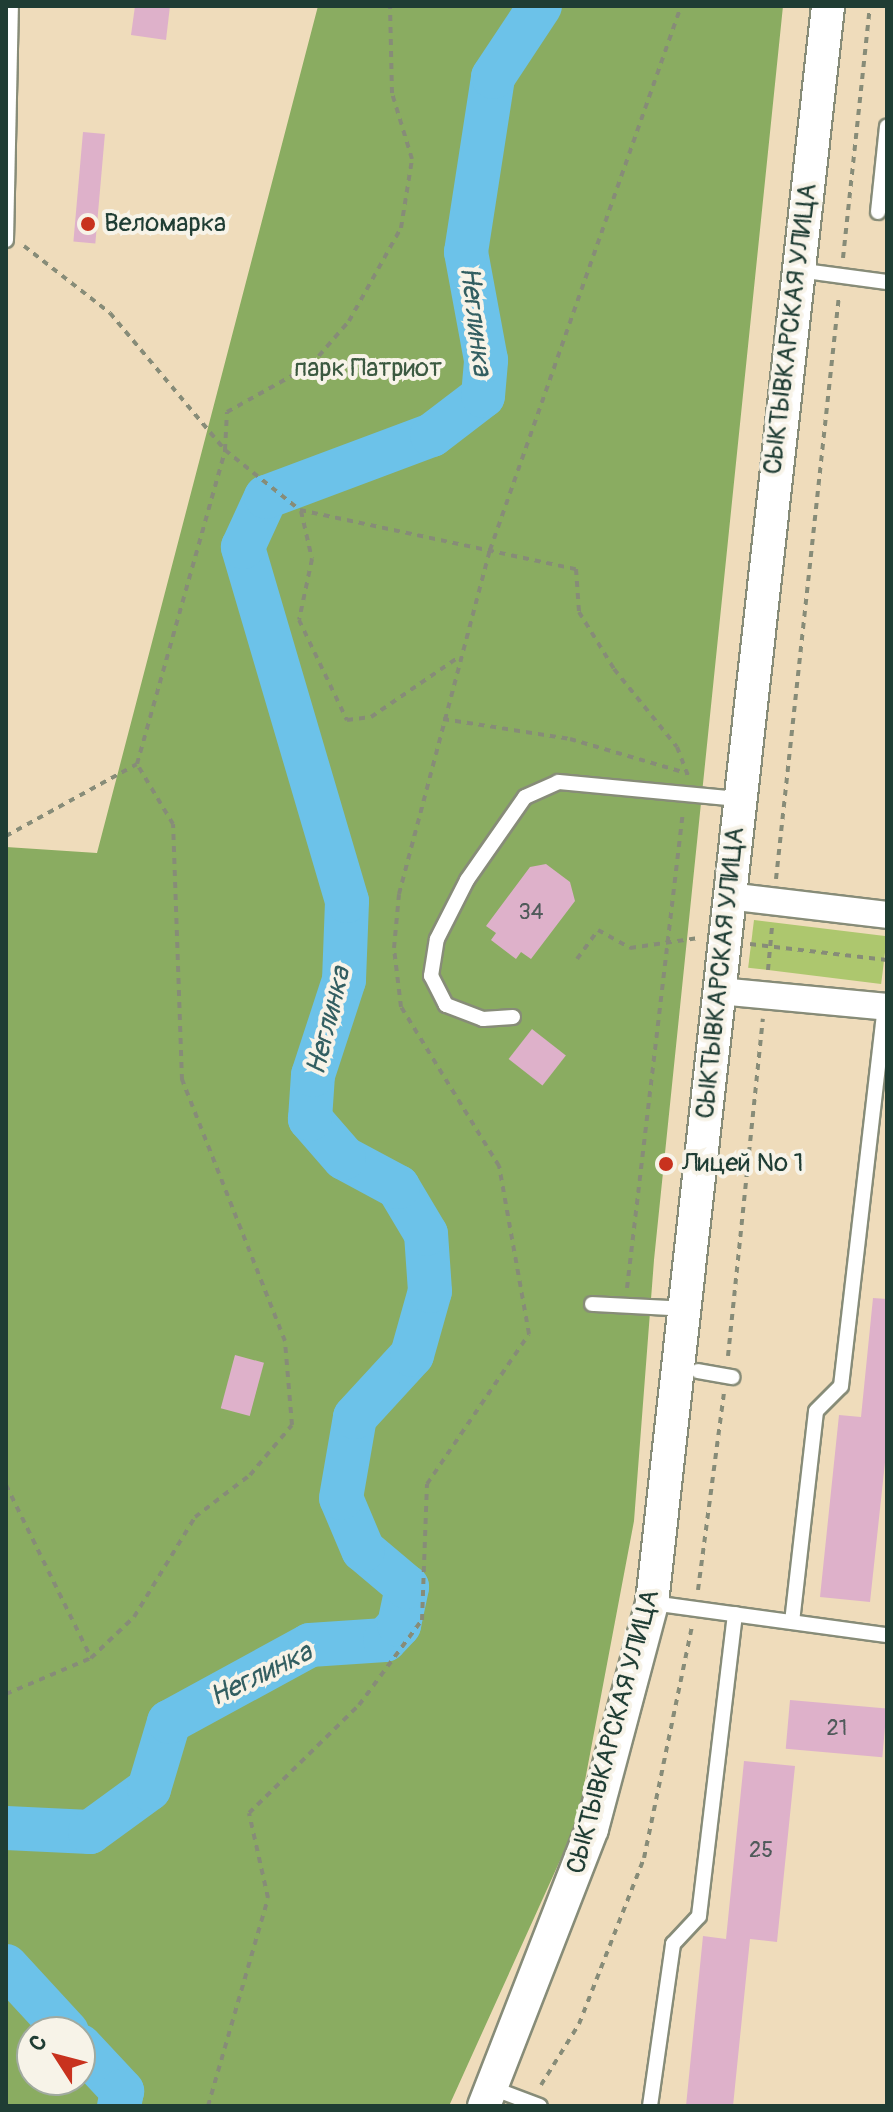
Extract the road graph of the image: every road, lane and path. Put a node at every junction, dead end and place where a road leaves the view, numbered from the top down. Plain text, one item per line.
1 (11, 6) edge
2 (390, 6) edge
3 (681, 6) edge
4 (828, 6) edge
5 (870, 6) edge
6 (887, 126) edge
7 (878, 212) dead end
8 (7, 237) edge
9 (797, 270) junction
10 (841, 276) junction
11 (887, 282) edge
12 (225, 450) junction
13 (300, 510) junction
14 (490, 550) junction
15 (461, 656) junction
16 (443, 719) junction
17 (137, 764) junction
18 (688, 774) junction
19 (686, 793) junction
20 (739, 799) junction
21 (6, 836) edge
22 (728, 896) junction
23 (774, 902) junction
24 (887, 915) edge
25 (723, 941) junction
26 (665, 946) junction
27 (770, 947) junction
28 (577, 959) dead end
29 (887, 960) edge
30 (719, 991) junction
31 (766, 996) junction
32 (886, 1007) edge
33 (513, 1017) dead end
34 (882, 1091) edge
35 (592, 1304) dead end
36 (625, 1305) junction
37 (690, 1309) junction
38 (698, 1371) dead end
39 (729, 1376) junction
40 (6, 1485) edge
41 (652, 1603) junction
42 (696, 1610) junction
43 (735, 1614) junction
44 (792, 1622) junction
45 (887, 1635) edge
46 (91, 1658) junction
47 (6, 1694) edge
48 (488, 2097) edge
49 (534, 2105) edge
50 (208, 2106) edge
51 (650, 2106) edge

1 - 8 lane
2 - 12 path
3 - 14 path
4 - 9 street, СЫКТЫВКАРСКАЯ УЛИЦА
5 - 10 path
6 - 7 lane
8 - 12 path
9 - 10 lane
9 - 20 street, СЫКТЫВКАРСКАЯ УЛИЦА
10 - 11 lane
10 - 23 path
12 - 13 path
12 - 17 path
13 - 14 path
13 - 15 path
14 - 15 path
14 - 18 path
15 - 16 path
16 - 18 path
16 - 50 path
17 - 21 path
17 - 46 path
18 - 19 path
19 - 20 lane
19 - 26 path
19 - 33 lane
20 - 22 street, СЫКТЫВКАРСКАЯ УЛИЦА
22 - 23 street
22 - 25 street, СЫКТЫВКАРСКАЯ УЛИЦА
23 - 24 street
23 - 27 path
25 - 26 path
25 - 27 path
25 - 30 street, СЫКТЫВКАРСКАЯ УЛИЦА
26 - 28 path
26 - 36 path
27 - 29 path
27 - 31 path
30 - 31 street
30 - 37 street, СЫКТЫВКАРСКАЯ УЛИЦА
31 - 32 street
31 - 39 path
32 - 34 lane
34 - 44 lane
35 - 36 lane
36 - 37 lane
37 - 41 street, СЫКТЫВКАРСКАЯ УЛИЦА
38 - 39 lane
39 - 42 path
40 - 46 path
41 - 42 lane
41 - 48 street, СЫКТЫВКАРСКАЯ УЛИЦА
42 - 43 lane
42 - 49 path
43 - 44 lane
43 - 51 lane
44 - 45 lane
46 - 47 path
48 - 49 lane

